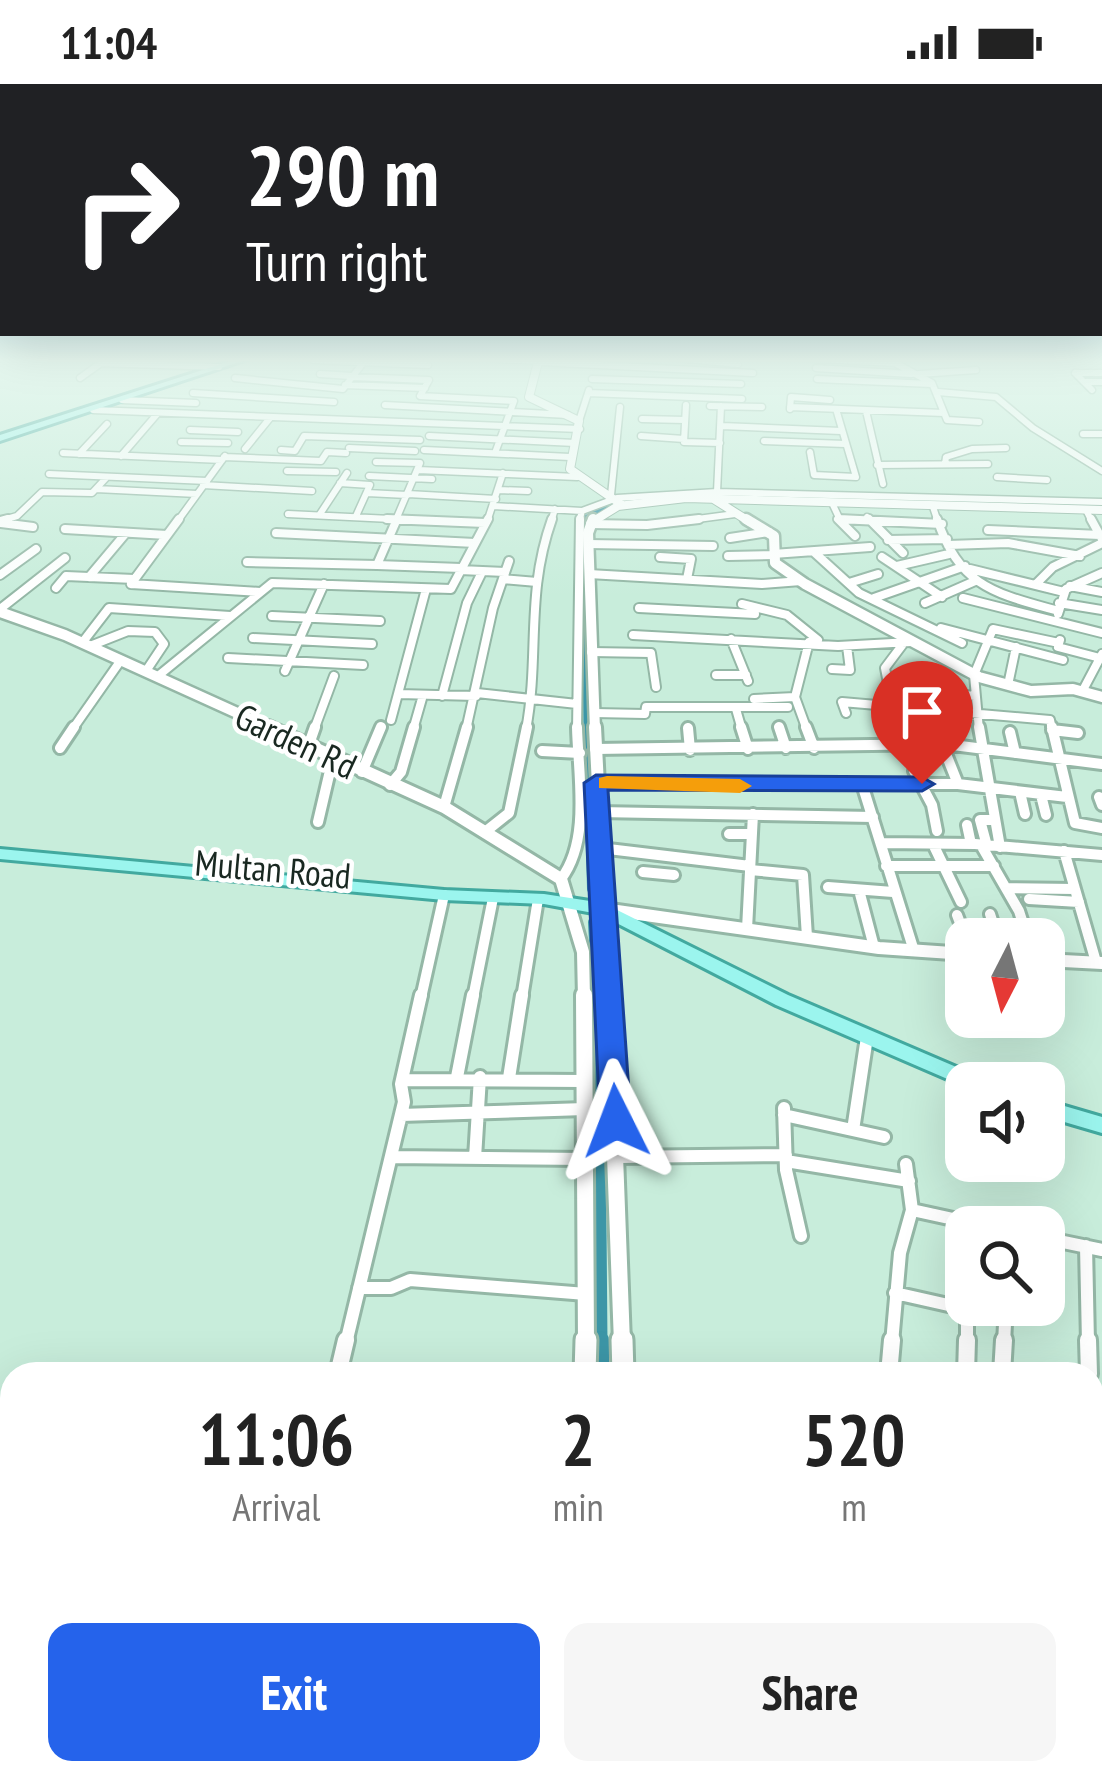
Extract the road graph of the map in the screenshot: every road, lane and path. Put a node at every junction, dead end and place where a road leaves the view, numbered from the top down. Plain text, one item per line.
1 (95, 437) edge
2 (136, 437) edge
3 (185, 437) edge
4 (254, 437) edge
5 (303, 437) edge
6 (338, 437) edge
7 (575, 437) edge
8 (619, 437) edge
9 (661, 437) edge
10 (721, 437) edge
11 (764, 437) edge
12 (843, 437) edge
13 (871, 437) edge
14 (1048, 437) edge
15 (355, 438) junction
16 (388, 439) junction
17 (500, 439) junction
18 (684, 439) joint
19 (404, 440) junction
20 (181, 442) junction
21 (574, 442) junction
22 (228, 443) dead end
23 (720, 443) junction
24 (422, 444) junction
25 (845, 444) junction
26 (1006, 448) dead end
27 (245, 449) dead end
28 (281, 450) dead end
29 (348, 450) junction
30 (383, 450) junction
31 (400, 451) junction
32 (810, 452) dead end
33 (63, 453) dead end
34 (79, 454) junction
35 (122, 456) junction
36 (496, 457) junction
37 (570, 457) junction
38 (169, 458) junction
39 (224, 458) junction
40 (476, 461) dead end
41 (376, 462) junction
42 (988, 464) dead end
43 (877, 465) junction
44 (945, 466) junction
45 (286, 471) dead end
46 (1102, 471) edge
47 (472, 472) junction
48 (499, 473) junction
49 (803, 473) dead end
50 (49, 474) dead end
51 (416, 474) junction
52 (814, 474) junction
53 (340, 475) junction
54 (855, 475) junction
55 (107, 477) junction
56 (577, 477) junction
57 (997, 477) dead end
58 (1020, 478) junction
59 (432, 479) dead end
60 (1047, 480) dead end
61 (205, 483) junction
62 (366, 484) junction
63 (96, 489) junction
64 (528, 490) dead end
65 (312, 491) dead end
66 (197, 494) junction
67 (407, 495) junction
68 (714, 495) junction
69 (436, 496) junction
70 (496, 498) junction
71 (617, 499) junction
72 (1030, 502) junction
73 (833, 505) junction
74 (1102, 506) edge
75 (933, 507) junction
76 (555, 509) junction
77 (1086, 510) junction
78 (582, 511) junction
79 (288, 514) dead end
80 (307, 514) junction
81 (320, 514) junction
82 (735, 514) junction
83 (356, 516) junction
84 (867, 517) junction
85 (398, 518) junction
86 (839, 519) junction
87 (428, 520) junction
88 (0, 522) edge
89 (485, 523) junction
90 (590, 524) junction
91 (942, 524) junction
92 (33, 527) dead end
93 (65, 530) dead end
94 (988, 530) dead end
95 (769, 532) junction
96 (126, 533) junction
97 (276, 533) dead end
98 (296, 534) junction
99 (167, 535) junction
100 (855, 536) dead end
101 (390, 538) junction
102 (730, 538) dead end
103 (1101, 539) edge
104 (888, 540) junction
105 (475, 543) junction
106 (588, 544) junction
107 (621, 545) junction
108 (713, 546) dead end
109 (948, 546) junction
110 (870, 547) dead end
111 (36, 549) dead end
112 (815, 553) junction
113 (903, 553) dead end
114 (773, 555) junction
115 (728, 556) dead end
116 (1080, 556) junction
117 (660, 557) dead end
118 (882, 557) dead end
119 (65, 558) dead end
120 (621, 561) dead end
121 (247, 562) dead end
122 (299, 565) junction
123 (377, 565) junction
124 (81, 566) dead end
125 (897, 566) junction
126 (98, 567) junction
127 (968, 568) junction
128 (460, 569) junction
129 (506, 571) junction
130 (482, 572) junction
131 (589, 574) junction
132 (878, 574) dead end
133 (0, 575) edge
134 (89, 577) junction
135 (1102, 578) edge
136 (134, 579) junction
137 (687, 579) junction
138 (976, 580) junction
139 (721, 581) junction
140 (801, 581) junction
141 (537, 582) junction
142 (921, 582) junction
143 (272, 583) junction
144 (324, 584) junction
145 (849, 584) junction
146 (1036, 584) junction
147 (56, 588) dead end
148 (1067, 589) junction
149 (426, 590) junction
150 (260, 592) junction
151 (1102, 592) edge
152 (720, 596) dead end
153 (118, 597) dead end
154 (942, 597) junction
155 (874, 598) junction
156 (963, 598) dead end
157 (468, 601) junction
158 (494, 604) junction
159 (742, 604) dead end
160 (925, 604) dead end
161 (1059, 607) junction
162 (109, 608) junction
163 (639, 608) dead end
164 (1102, 610) edge
165 (758, 611) junction
166 (894, 611) junction
167 (0, 612) edge
168 (168, 612) junction
169 (230, 616) junction
170 (272, 616) dead end
171 (309, 618) junction
172 (874, 620) junction
173 (380, 621) dead end
174 (1061, 624) junction
175 (941, 628) dead end
176 (155, 632) junction
177 (1102, 633) edge
178 (633, 635) dead end
179 (253, 638) dead end
180 (731, 639) junction
181 (958, 639) junction
182 (299, 640) junction
183 (746, 640) junction
184 (988, 640) junction
185 (808, 642) junction
186 (907, 642) junction
187 (86, 644) junction
188 (372, 644) dead end
189 (824, 644) junction
190 (1059, 644) junction
191 (847, 646) junction
192 (1016, 647) junction
193 (591, 652) junction
194 (229, 658) dead end
195 (121, 660) junction
196 (1063, 660) dead end
197 (1100, 661) edge
198 (363, 665) dead end
199 (287, 666) junction
200 (832, 669) dead end
201 (152, 674) junction
202 (716, 675) dead end
203 (974, 675) junction
204 (334, 676) dead end
205 (1008, 685) junction
206 (656, 687) dead end
207 (1083, 691) junction
208 (399, 694) junction
209 (477, 694) junction
210 (423, 695) junction
211 (442, 695) junction
212 (975, 696) junction
213 (1102, 697) edge
214 (754, 699) dead end
215 (532, 700) junction
216 (791, 702) junction
217 (771, 703) junction
218 (577, 704) junction
219 (892, 704) junction
220 (917, 706) junction
221 (736, 709) junction
222 (977, 712) junction
223 (594, 713) junction
224 (846, 713) dead end
225 (779, 727) dead end
226 (688, 728) dead end
227 (1052, 730) junction
228 (1010, 732) dead end
229 (1078, 733) dead end
230 (942, 744) junction
231 (308, 746) junction
232 (60, 748) dead end
233 (595, 748) junction
234 (786, 748) junction
235 (814, 748) junction
236 (748, 749) junction
237 (982, 749) junction
238 (690, 750) junction
239 (542, 751) dead end
240 (580, 753) junction
241 (1015, 753) junction
242 (333, 758) junction
243 (1058, 758) junction
244 (1102, 764) edge
245 (914, 771) dead end
246 (362, 772) junction
247 (596, 783) junction
248 (862, 784) junction
249 (922, 784) junction
250 (958, 784) junction
251 (390, 785) junction
252 (690, 786) junction
253 (987, 788) junction
254 (1020, 792) junction
255 (1041, 795) junction
256 (1067, 797) junction
257 (444, 807) junction
258 (598, 812) junction
259 (695, 813) junction
260 (753, 814) junction
261 (1025, 814) dead end
262 (1046, 815) dead end
263 (873, 818) junction
264 (994, 820) junction
265 (318, 822) dead end
266 (967, 825) dead end
267 (1086, 825) junction
268 (1102, 828) edge
269 (937, 831) dead end
270 (485, 832) junction
271 (729, 834) dead end
272 (752, 834) junction
273 (881, 843) junction
274 (933, 844) junction
275 (0, 845) edge
276 (980, 845) junction
277 (1000, 847) junction
278 (600, 848) junction
279 (648, 851) junction
280 (1064, 851) junction
281 (0, 854) edge
282 (1097, 855) edge
283 (886, 866) junction
284 (994, 866) junction
285 (946, 867) junction
286 (750, 868) junction
287 (674, 875) dead end
288 (561, 879) junction
289 (828, 887) dead end
290 (1007, 888) junction
291 (860, 890) junction
292 (893, 892) junction
293 (444, 895) junction
294 (1077, 895) junction
295 (494, 898) junction
296 (541, 899) junction
297 (1030, 899) dead end
298 (569, 901) junction
299 (603, 909) junction
300 (990, 914) dead end
301 (961, 918) edge
302 (991, 918) edge
303 (1019, 918) edge
304 (747, 929) junction
305 (807, 937) junction
306 (874, 947) junction
307 (914, 950) junction
308 (945, 952) edge
309 (1065, 961) edge
310 (1099, 963) edge
311 (867, 1037) junction
312 (945, 1070) edge
313 (457, 1078) junction
314 (479, 1078) junction
315 (509, 1078) junction
316 (402, 1080) junction
317 (584, 1081) junction
318 (585, 1109) junction
319 (477, 1113) junction
320 (1065, 1114) edge
321 (400, 1115) junction
322 (1102, 1125) edge
323 (854, 1130) junction
324 (884, 1137) dead end
325 (391, 1157) junction
326 (475, 1157) junction
327 (617, 1157) junction
328 (786, 1158) junction
329 (586, 1159) junction
330 (912, 1210) junction
331 (945, 1217) edge
332 (801, 1236) dead end
333 (1094, 1248) edge
334 (359, 1288) junction
335 (895, 1293) junction
336 (586, 1294) junction
337 (945, 1306) edge
338 (967, 1326) edge
339 (1005, 1326) edge
340 (341, 1362) edge
341 (585, 1362) edge
342 (623, 1362) edge
343 (890, 1362) edge
344 (966, 1362) edge
345 (1003, 1362) edge
346 (1089, 1362) edge

1 - 34 street
2 - 35 street
3 - 20 street
4 - 27 street
5 - 28 street
6 - 15 street
7 - 21 street
8 - 71 street
9 - 18 street
10 - 23 street
11 - 25 street
12 - 25 street
13 - 43 street
14 - 46 street
15 - 16 street
15 - 29 street
16 - 19 street
16 - 30 street
17 - 21 street
17 - 24 street
17 - 36 street
18 - 23 street
19 - 24 street
19 - 31 street
20 - 22 street
20 - 38 street
21 - 37 street
23 - 68 street
24 - 31 street
24 - 36 street
25 - 54 street
26 - 44 street
29 - 30 street
29 - 39 street
29 - 53 street
30 - 31 street
30 - 41 street
32 - 52 street
33 - 34 street
34 - 35 street
35 - 38 street
36 - 37 street
36 - 48 street
37 - 56 street
38 - 39 street
39 - 61 street
40 - 47 street
41 - 51 street
41 - 62 street
42 - 44 street
43 - 44 street
43 - 54 street
45 - 53 street
47 - 48 street
47 - 51 street
48 - 56 street
48 - 70 street
49 - 52 street
50 - 55 street
51 - 59 street
51 - 62 street
51 - 67 street
52 - 54 street
53 - 62 street
53 - 81 street
55 - 61 street
55 - 63 street
56 - 71 street
57 - 58 street
58 - 60 street
58 - 72 street
61 - 65 street
61 - 66 street
62 - 67 street
62 - 83 street
63 - 66 street
63 - 88 street
64 - 70 street
66 - 99 street
67 - 69 street
67 - 85 street
68 - 71 street
68 - 72 street
68 - 73 street
68 - 82 street
69 - 70 street
69 - 87 street
70 - 76 street
70 - 89 street
71 - 78 street
71 - 90 street
72 - 74 street
73 - 75 street
73 - 86 street
74 - 77 street
75 - 77 street
75 - 91 street
76 - 78 street
76 - 141 street
77 - 103 street
78 - 218 street
79 - 80 street
80 - 81 street
80 - 98 street
81 - 83 street
82 - 90 street
82 - 95 street
83 - 85 street
84 - 86 street
84 - 91 street
84 - 104 street
85 - 87 street
85 - 101 street
86 - 100 street
87 - 89 street
88 - 92 street
89 - 105 street
90 - 106 street
91 - 109 street
93 - 96 street
94 - 103 street
95 - 102 street
95 - 114 street
96 - 99 street
96 - 126 street
97 - 98 street
98 - 101 street
99 - 136 street
101 - 105 street
101 - 123 street
103 - 116 street
104 - 109 street
104 - 113 street
105 - 128 street
106 - 107 street
106 - 131 street
107 - 108 street
107 - 120 street
109 - 116 street
109 - 125 street
109 - 127 street
110 - 112 street
111 - 133 street
112 - 114 street
112 - 145 street
114 - 115 street
114 - 140 street
116 - 146 street
117 - 137 street
118 - 125 street
119 - 167 street
121 - 122 street
122 - 123 street
122 - 143 street
123 - 128 street
124 - 126 street
125 - 142 street
126 - 134 street
127 - 138 street
127 - 142 street
127 - 146 street
128 - 130 street
128 - 149 street
129 - 130 street
129 - 141 street
129 - 158 street
130 - 157 street
131 - 137 street
131 - 193 street
132 - 145 street
134 - 136 street
134 - 147 street
135 - 148 street
136 - 150 street
137 - 139 street
138 - 154 street
138 - 161 street
139 - 140 street
139 - 152 street
140 - 172 street
141 - 215 street
142 - 154 street
142 - 155 street
143 - 144 street
143 - 150 street
144 - 149 street
144 - 171 street
145 - 155 street
146 - 148 street
148 - 151 street
148 - 161 street
149 - 208 street
150 - 169 street
153 - 162 street
154 - 160 street
155 - 166 street
156 - 174 street
157 - 158 street
157 - 211 street
158 - 209 street
159 - 165 street
161 - 164 street
161 - 174 street
162 - 168 street
162 - 187 street
163 - 165 street
165 - 183 street
165 - 189 street
166 - 172 street
166 - 181 street
167 - 187 street, Garden Rd
168 - 169 street
168 - 176 street
169 - 201 street
170 - 171 street
171 - 173 street
171 - 182 street
172 - 186 street
174 - 177 street
174 - 190 street
175 - 181 street
176 - 187 street
176 - 201 street
178 - 180 street
179 - 182 street
180 - 183 street
180 - 202 street
181 - 184 street
182 - 188 street
182 - 199 street
183 - 185 street
184 - 190 street
184 - 192 street
184 - 203 street
185 - 189 street
185 - 216 street
186 - 191 street
186 - 203 street
186 - 219 street
187 - 195 street, Garden Rd
189 - 191 street
190 - 197 street
191 - 200 street
192 - 196 street
192 - 205 street
193 - 206 street
193 - 223 street
194 - 199 street
195 - 201 street, Garden Rd
195 - 232 street
197 - 207 street
198 - 199 street
201 - 231 street, Garden Rd
203 - 205 street
203 - 212 street
204 - 231 street
205 - 207 street
207 - 213 street
208 - 210 street
208 - 246 street
209 - 211 street
209 - 215 street
209 - 257 street
210 - 211 street
210 - 251 street
212 - 220 street
212 - 222 street
214 - 217 street
215 - 218 street
215 - 270 street
216 - 217 street
216 - 235 street
217 - 221 street
218 - 240 street
219 - 220 street
219 - 224 street
220 - 222 street
221 - 223 street
221 - 236 street
222 - 227 street
222 - 237 street
223 - 233 street
225 - 234 street
226 - 238 street
227 - 229 street
227 - 243 street
228 - 241 street
230 - 235 street
230 - 237 street
230 - 250 street
231 - 242 street, Garden Rd
233 - 238 street
233 - 247 street
234 - 235 street
234 - 236 street
236 - 238 street
237 - 241 street
237 - 253 street
239 - 240 street
240 - 288 street
241 - 243 street
242 - 246 street, Garden Rd
242 - 265 street
243 - 244 street
243 - 256 street
245 - 249 street
246 - 251 street, Garden Rd
247 - 252 street
247 - 258 street
248 - 249 street
248 - 252 street
248 - 263 street
249 - 250 street
249 - 269 street
250 - 253 street
251 - 257 street, Garden Rd
252 - 259 street
253 - 254 street
253 - 264 street
254 - 255 street
254 - 261 street
255 - 256 street
255 - 262 street
256 - 267 street
257 - 270 street, Garden Rd
258 - 259 street
258 - 278 street
259 - 260 street
260 - 263 street
260 - 272 street
263 - 273 street
264 - 276 street
264 - 277 street
266 - 276 street
267 - 268 street
267 - 282 street
270 - 288 street, Garden Rd
271 - 272 street
272 - 286 street
273 - 274 street
273 - 283 street
274 - 276 street
274 - 285 street
275 - 296 main road, Multan Road
276 - 277 street
276 - 284 street
277 - 280 street
278 - 279 street
278 - 299 street
279 - 286 street
279 - 287 street
280 - 282 street
280 - 294 street
281 - 293 main road, Multan Road
283 - 285 street
283 - 292 street
284 - 285 street
284 - 290 street
285 - 301 street
286 - 304 street
286 - 305 street
288 - 298 street
289 - 291 street
290 - 294 street
290 - 303 street
291 - 292 street
291 - 306 street
292 - 307 street
293 - 295 main road, Multan Road
293 - 316 street
294 - 297 street
294 - 310 street
295 - 296 main road, Multan Road
295 - 313 street
296 - 298 main road, Multan Road
296 - 315 street
298 - 299 main road, Multan Road
298 - 317 street
299 - 304 street
299 - 311 main road, Multan Road
299 - 327 street
300 - 302 street
304 - 305 street
305 - 306 street
306 - 307 street
307 - 308 street
309 - 310 street
311 - 312 main road, Multan Road
311 - 323 street
313 - 314 street
313 - 316 street
314 - 315 street
314 - 319 street
315 - 317 street
316 - 321 street
317 - 318 street
318 - 319 street
318 - 329 street
319 - 321 street
319 - 326 street
320 - 322 main road
321 - 325 street
323 - 324 street
323 - 328 street
325 - 326 street
325 - 334 street
326 - 329 street
327 - 328 street
327 - 342 street
328 - 330 street
328 - 332 street
329 - 336 street
330 - 331 street
330 - 335 street
333 - 346 street
334 - 336 street
334 - 340 street
335 - 337 street
335 - 343 street
336 - 341 street
338 - 344 street
339 - 345 street

